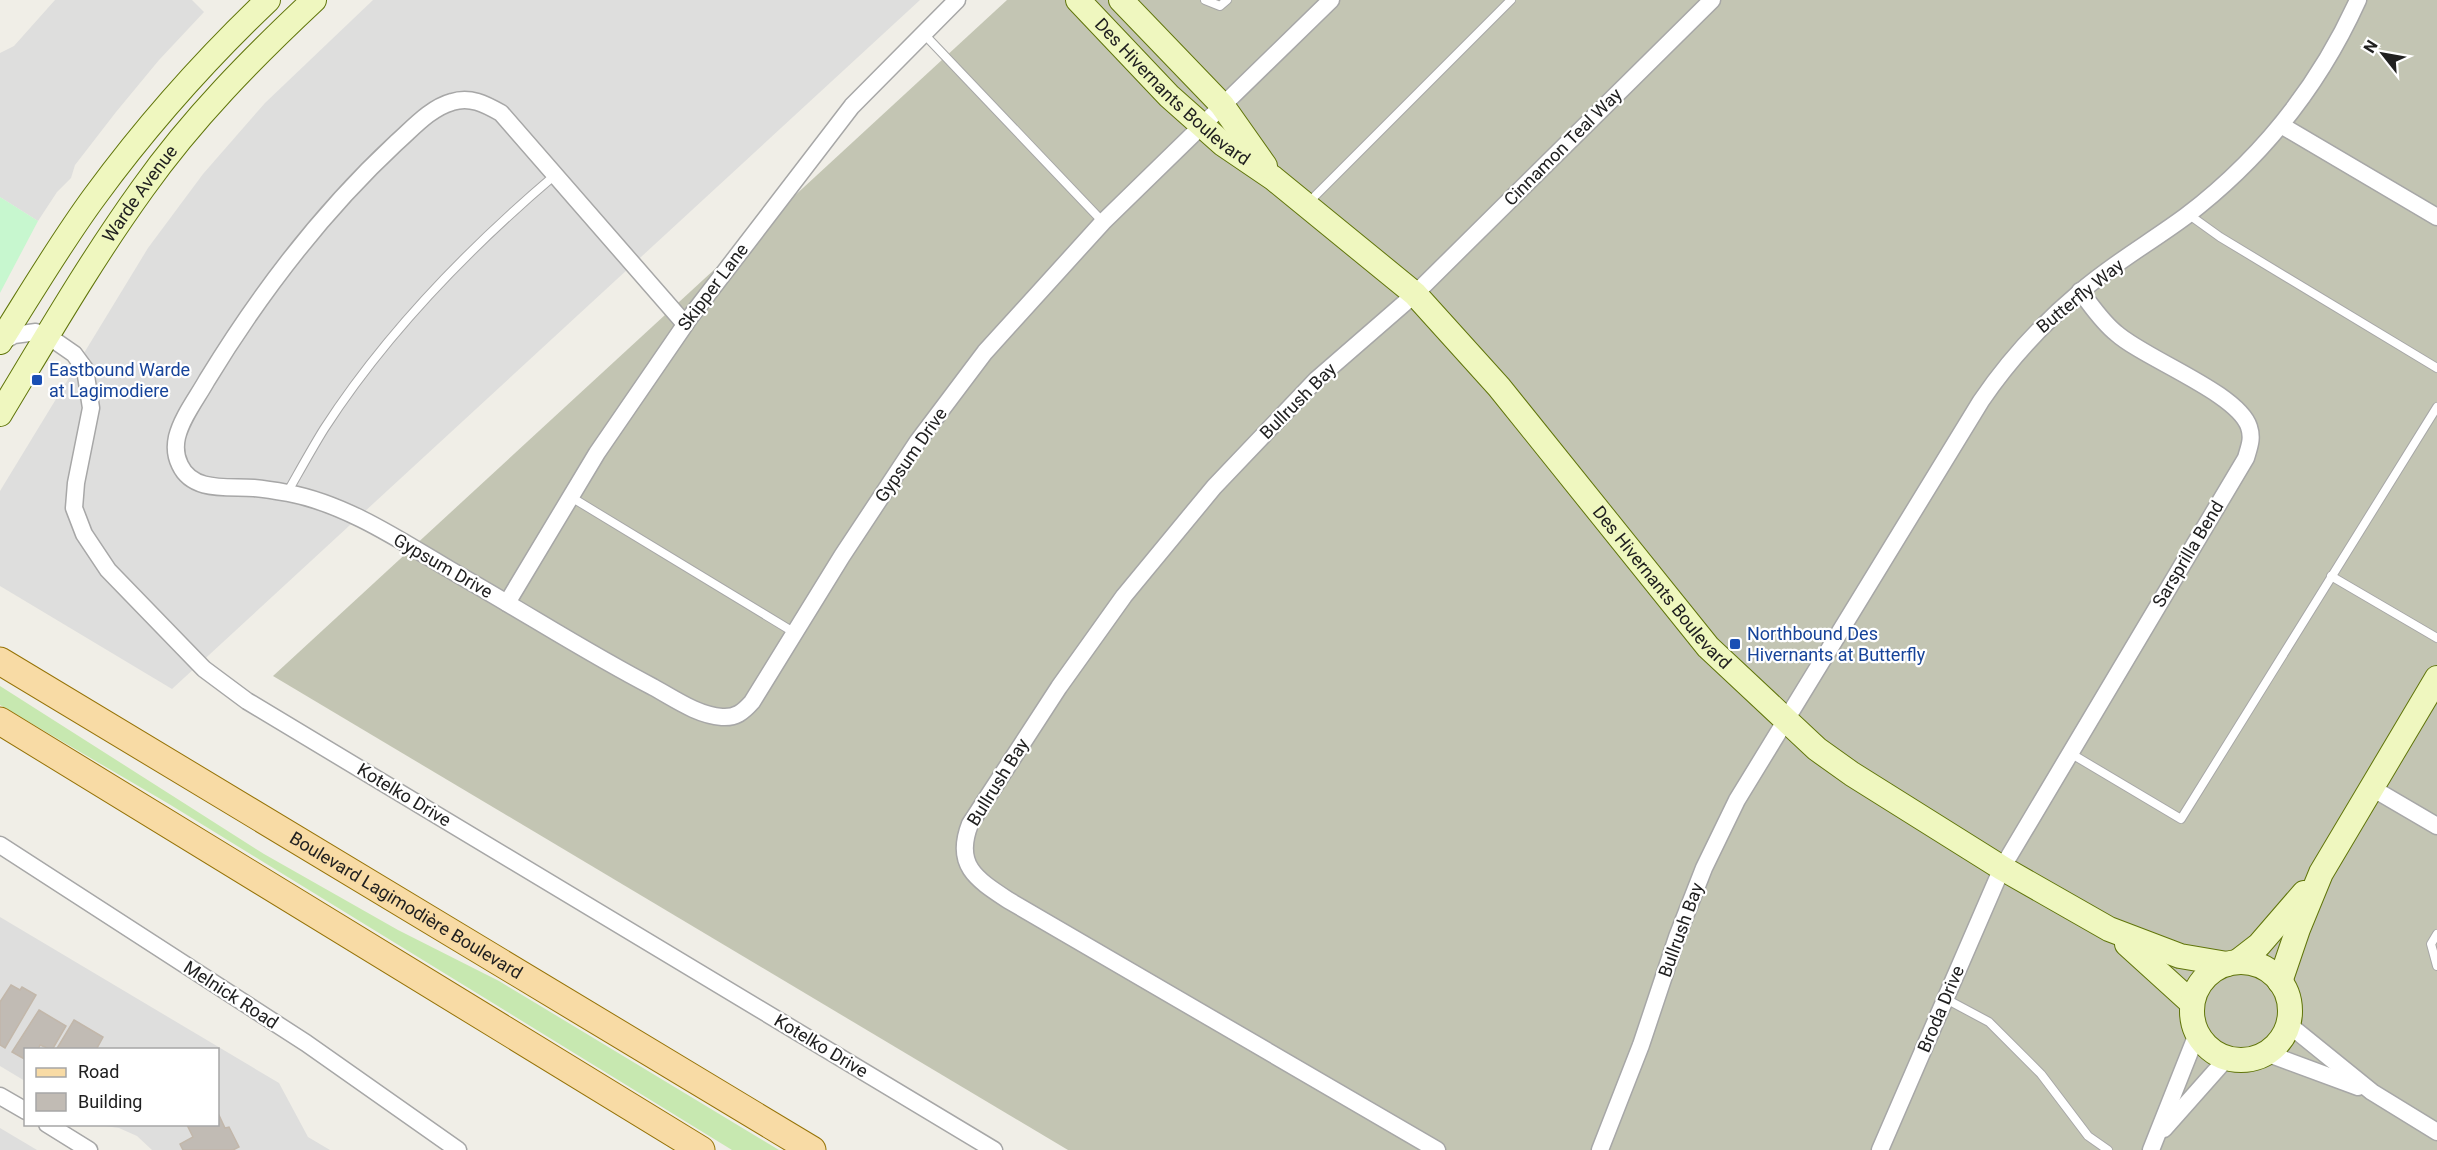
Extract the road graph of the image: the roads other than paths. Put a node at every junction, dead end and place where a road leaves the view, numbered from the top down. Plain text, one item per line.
1 (268, 0) edge
2 (314, 0) edge
3 (957, 0) edge
4 (1078, 0) edge
5 (1121, 0) edge
6 (1205, 0) edge
7 (1227, 0) edge
8 (1331, 0) edge
9 (1511, 0) edge
10 (1712, 0) edge
11 (2358, 0) edge
12 (923, 33) junction
13 (1222, 105) junction
14 (1201, 125) junction
15 (2281, 125) junction
16 (555, 175) junction
17 (1273, 178) junction
18 (1306, 205) junction
19 (2188, 214) junction
20 (2437, 217) edge
21 (1103, 222) junction
22 (2080, 291) junction
23 (1415, 294) junction
24 (685, 324) junction
25 (48, 336) junction
26 (0, 342) edge
27 (2437, 368) edge
28 (2437, 406) edge
29 (0, 414) edge
30 (287, 493) junction
31 (570, 497) junction
32 (2331, 576) junction
33 (507, 603) junction
34 (795, 633) junction
35 (2437, 638) edge
36 (0, 647) edge
37 (0, 661) edge
38 (2437, 678) edge
39 (39, 685) junction
40 (0, 721) edge
41 (1786, 722) junction
42 (2070, 753) junction
43 (2372, 788) junction
44 (2437, 826) edge
45 (0, 845) edge
46 (2002, 868) junction
47 (2321, 873) junction
48 (2109, 929) junction
49 (2437, 934) edge
50 (2232, 963) junction
51 (2437, 966) edge
52 (2280, 982) junction
53 (1946, 999) junction
54 (2192, 1003) junction
55 (2288, 1024) junction
56 (2197, 1034) junction
57 (2266, 1053) junction
58 (2227, 1058) junction
59 (2372, 1092) junction
60 (0, 1096) edge
61 (24, 1110) edge
62 (49, 1126) edge
63 (2437, 1132) edge
64 (2153, 1145) edge
65 (89, 1150) edge
66 (458, 1150) edge
67 (701, 1150) edge
68 (812, 1150) edge
69 (994, 1150) edge
70 (1437, 1150) edge
71 (1600, 1150) edge
72 (1881, 1150) edge
73 (2108, 1150) edge

1 - 26 street, Warde Avenue
2 - 25 street, Warde Avenue
3 - 12 street, Skipper Lane
4 - 14 street, Des Hivernants Boulevard
5 - 13 street, Des Hivernants Boulevard
6 - 7 lane
8 - 13 street
9 - 18 lane
10 - 23 street, Cinnamon Teal Way
11 - 15 street, Butterfly Way
12 - 21 lane
12 - 24 street, Skipper Lane
13 - 14 street
13 - 17 street, Des Hivernants Boulevard
14 - 17 street, Des Hivernants Boulevard
14 - 21 street, Gypsum Drive
15 - 19 street, Butterfly Way
15 - 20 street
16 - 24 street, Gypsum Drive
16 - 30 lane
16 - 30 street, Gypsum Drive
17 - 18 street, Des Hivernants Boulevard
18 - 23 street, Des Hivernants Boulevard
19 - 22 street, Butterfly Way
19 - 27 lane
21 - 34 street, Gypsum Drive
22 - 41 street, Butterfly Way
22 - 42 street, Sarsprilla Bend
23 - 41 street, Des Hivernants Boulevard
23 - 70 street, Bullrush Bay
24 - 31 street, Skipper Lane
25 - 26 street
25 - 29 street, Warde Avenue
25 - 69 street, Kotelko Drive
28 - 32 lane
30 - 33 street, Gypsum Drive
31 - 33 street, Skipper Lane
31 - 34 lane
32 - 35 lane
32 - 42 lane
33 - 34 street, Gypsum Drive
36 - 39 main road
37 - 39 main road, Boulevard Lagimodière Boulevard
38 - 43 street
39 - 68 main road, Boulevard Lagimodière Boulevard
40 - 67 main road
41 - 46 street, Des Hivernants Boulevard
41 - 71 street, Bullrush Bay
42 - 46 street, Sarsprilla Bend
43 - 44 street
43 - 47 street
45 - 66 street, Melnick Road
46 - 48 street, Des Hivernants Boulevard
46 - 53 street, Broda Drive
47 - 50 street
47 - 52 street
48 - 50 street, Des Hivernants Boulevard
48 - 54 street, Des Hivernants Boulevard
49 - 51 lane
50 - 52 street
50 - 54 street
52 - 55 street
53 - 72 street, Broda Drive
53 - 73 lane
54 - 56 street
55 - 57 street
55 - 59 street
56 - 58 street
56 - 64 street
57 - 58 street
57 - 59 street
58 - 64 street
59 - 63 street
60 - 61 street
62 - 65 street

